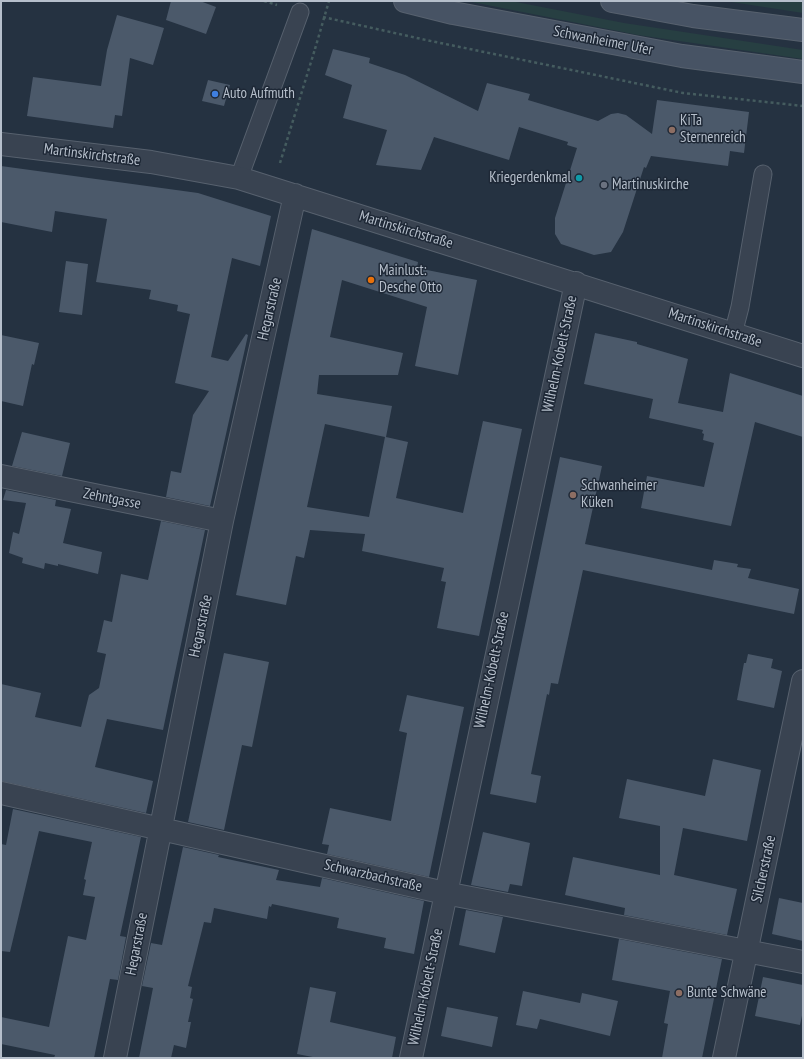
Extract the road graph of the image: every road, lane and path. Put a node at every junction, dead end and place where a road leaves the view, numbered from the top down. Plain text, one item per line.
1 (264, 1) edge
2 (329, 1) edge
3 (404, 1) edge
4 (612, 1) edge
5 (300, 12) junction
6 (803, 30) edge
7 (803, 72) edge
8 (803, 106) edge
9 (1, 144) edge
10 (763, 174) dead end
11 (239, 178) junction
12 (273, 187) junction
13 (295, 195) junction
14 (576, 283) junction
15 (733, 334) junction
16 (803, 356) edge
17 (1, 476) edge
18 (222, 521) junction
19 (803, 681) edge
20 (1, 793) edge
21 (160, 828) junction
22 (445, 893) junction
23 (747, 950) junction
24 (803, 962) edge
25 (115, 1058) edge
26 (411, 1058) edge
27 (724, 1058) edge

1 - 5 path
2 - 12 path, bridge
3 - 7 main road, Schwanheimer Ufer
4 - 6 main road
5 - 8 path
5 - 11 lane
9 - 11 street, Martinskirchstraße
10 - 15 lane
11 - 12 street, Martinskirchstraße
12 - 13 street, Martinskirchstraße
13 - 14 street, Martinskirchstraße
13 - 18 street, Hegarstraße
14 - 15 street, Martinskirchstraße
14 - 22 street, Wilhelm-Kobelt-Straße
15 - 16 street, Martinskirchstraße
17 - 18 street, Zehntgasse
18 - 21 street, Hegarstraße
19 - 23 street, Silcherstraße
20 - 21 street, Schwarzbachstraße
21 - 22 street, Schwarzbachstraße
21 - 25 street, Hegarstraße
22 - 23 street, Schwarzbachstraße
22 - 26 street, Wilhelm-Kobelt-Straße
23 - 24 street, Schwarzbachstraße
23 - 27 street, Silcherstraße

